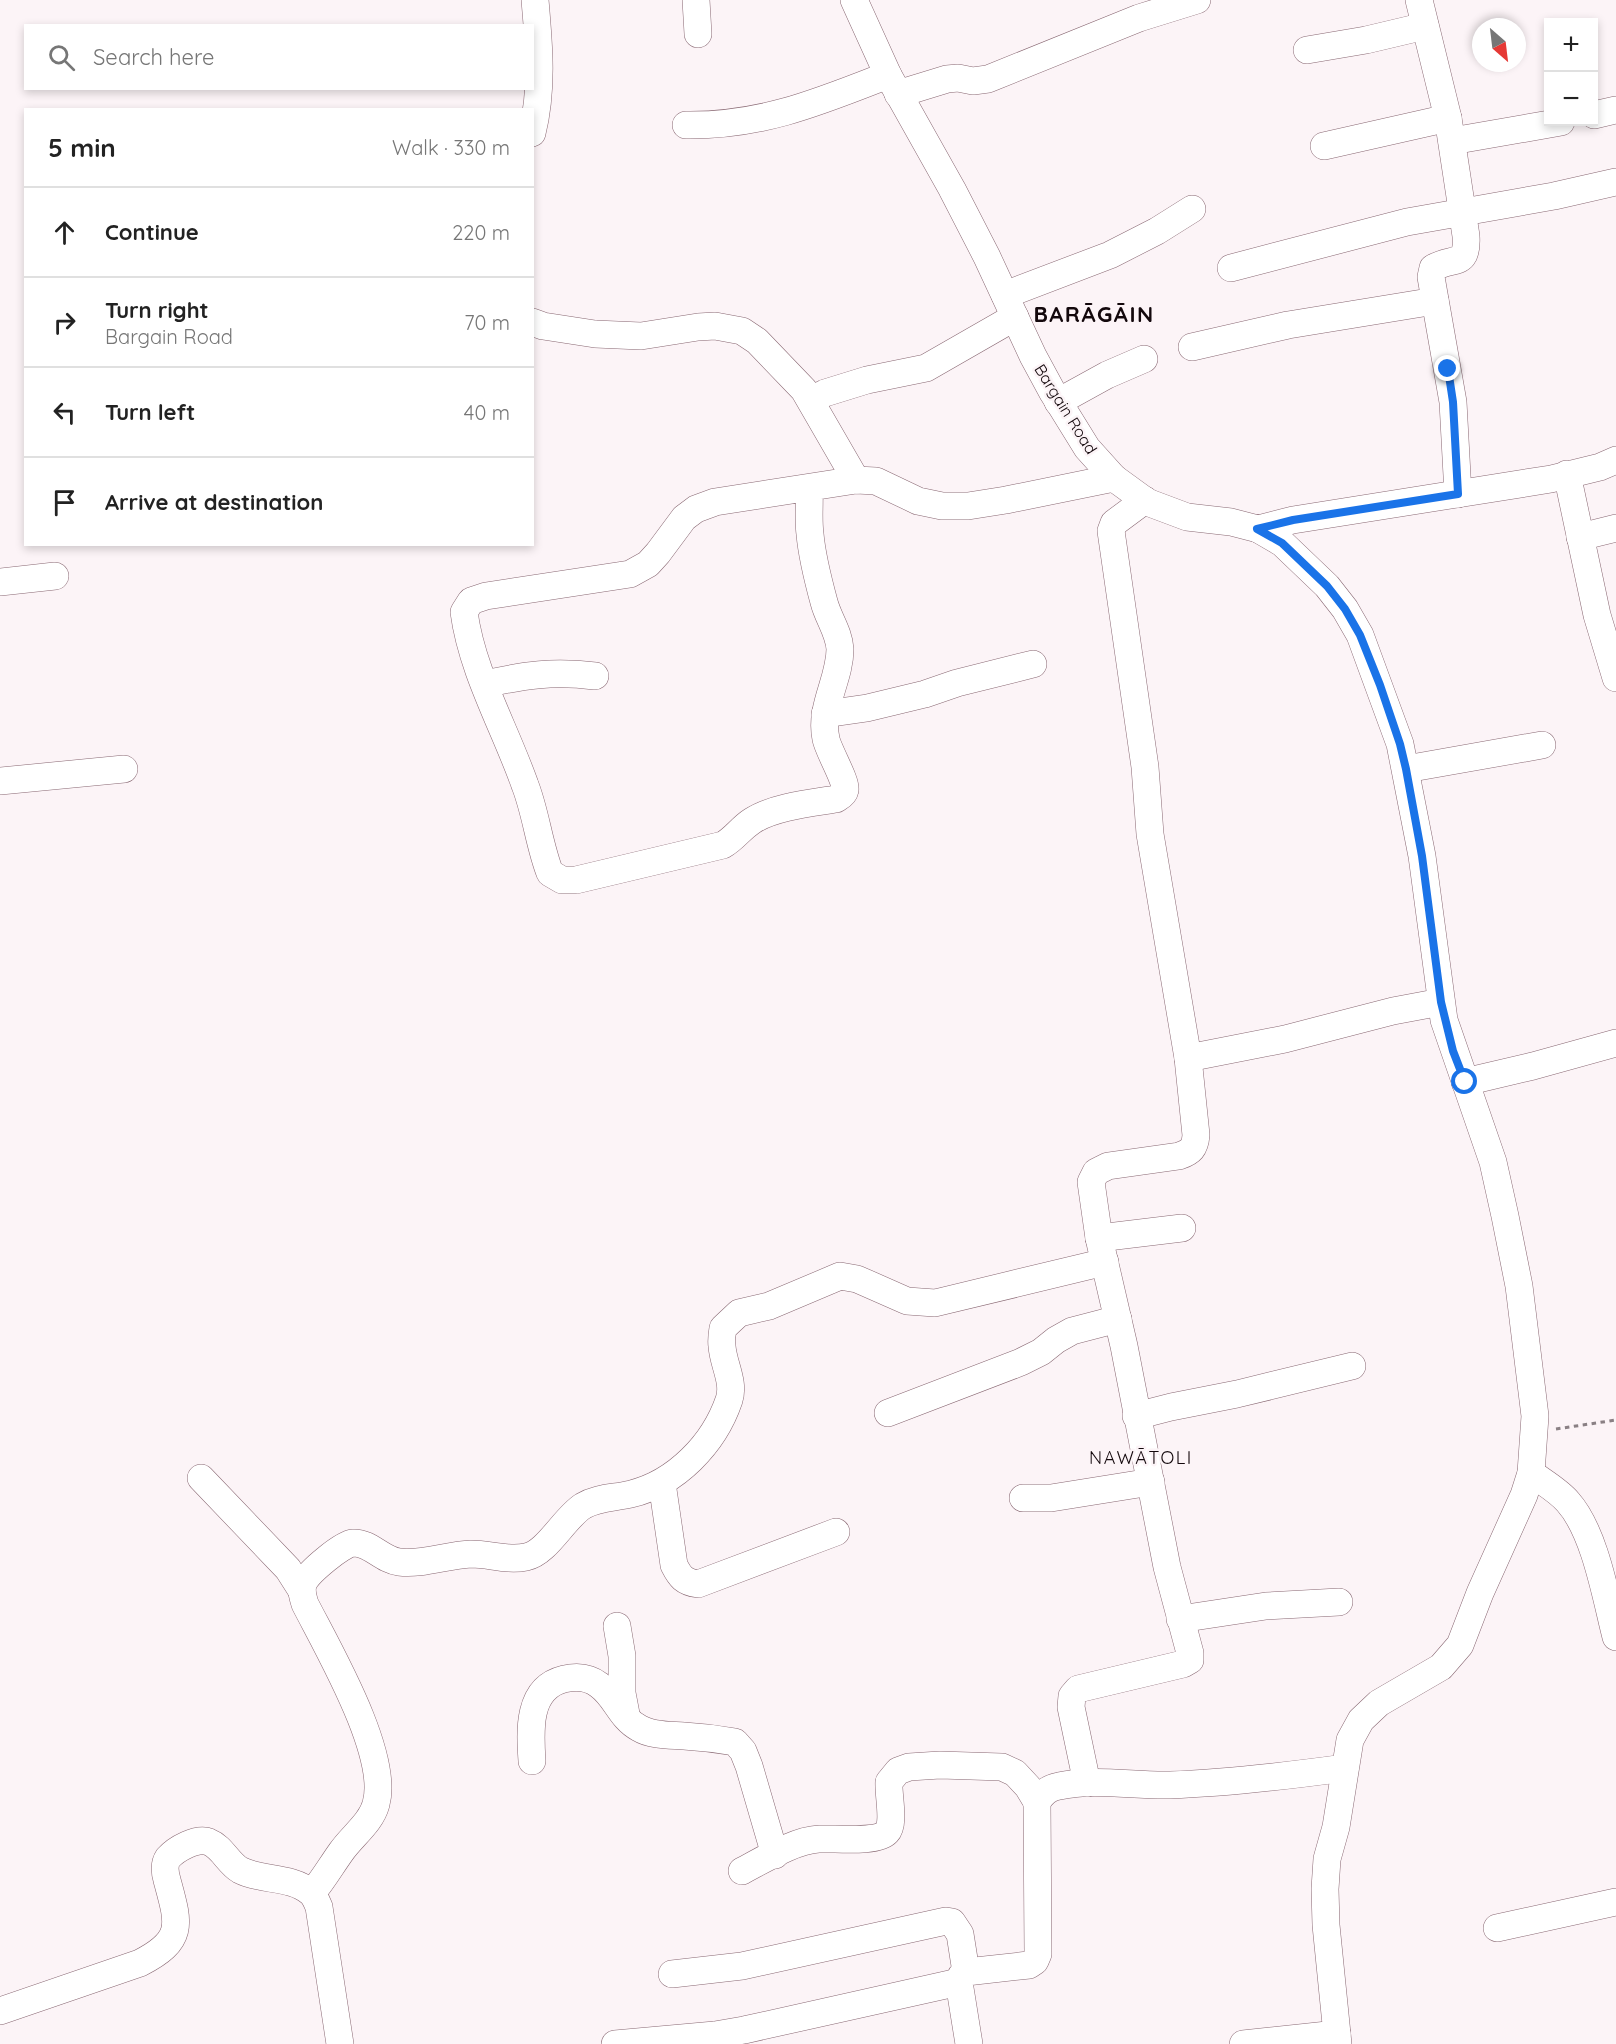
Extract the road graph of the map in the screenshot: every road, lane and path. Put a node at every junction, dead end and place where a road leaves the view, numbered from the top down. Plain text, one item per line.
1 (535, 0) edge
2 (696, 0) edge
3 (854, 0) edge
4 (1197, 0) edge
5 (1419, 0) edge
6 (1425, 26) junction
7 (698, 34) dead end
8 (1306, 50) dead end
9 (893, 84) junction
10 (1616, 110) edge
11 (1598, 114) edge
12 (534, 123) edge
13 (1544, 123) edge
14 (686, 124) dead end
15 (1450, 130) junction
16 (1323, 146) dead end
17 (1616, 182) edge
18 (1192, 209) dead end
19 (1463, 212) junction
20 (1232, 268) dead end
21 (1435, 301) junction
22 (1010, 306) junction
23 (534, 323) edge
24 (1192, 347) dead end
25 (1144, 359) dead end
26 (811, 400) junction
27 (1058, 402) junction
28 (1616, 460) edge
29 (1568, 474) junction
30 (1114, 478) junction
31 (856, 480) junction
32 (809, 489) junction
33 (1458, 494) junction
34 (1145, 500) junction
35 (1616, 528) edge
36 (1257, 529) junction
37 (1580, 537) junction
38 (55, 576) dead end
39 (0, 582) edge
40 (1607, 613) edge
41 (1033, 664) dead end
42 (595, 676) dead end
43 (1616, 678) edge
44 (485, 684) junction
45 (825, 714) junction
46 (1542, 745) dead end
47 (123, 769) dead end
48 (1406, 769) junction
49 (0, 781) edge
50 (1441, 1002) junction
51 (1616, 1043) edge
52 (1188, 1058) junction
53 (1465, 1082) junction
54 (1182, 1228) dead end
55 (1102, 1250) junction
56 (1118, 1319) junction
57 (1352, 1366) dead end
58 (888, 1413) dead end
59 (1136, 1416) junction
60 (1616, 1420) edge
61 (1534, 1430) junction
62 (1531, 1473) junction
63 (201, 1478) dead end
64 (1151, 1482) junction
65 (662, 1484) junction
66 (1023, 1498) dead end
67 (836, 1532) dead end
68 (1609, 1583) edge
69 (302, 1591) junction
70 (1339, 1602) dead end
71 (1180, 1619) junction
72 (617, 1626) dead end
73 (1616, 1637) edge
74 (627, 1720) junction
75 (532, 1761) dead end
76 (1345, 1768) junction
77 (1087, 1783) junction
78 (1037, 1802) junction
79 (775, 1855) junction
80 (742, 1871) dead end
81 (312, 1893) junction
82 (1616, 1902) edge
83 (1497, 1928) dead end
84 (672, 1974) dead end
85 (963, 1977) junction
86 (0, 2011) edge
87 (1338, 2039) edge
88 (340, 2044) edge
89 (615, 2044) edge
90 (969, 2044) edge
91 (1243, 2044) edge

1 - 12 street
2 - 7 street
3 - 9 street, Bargain Road
4 - 9 street
5 - 6 street
6 - 8 street
6 - 15 street
9 - 14 street
9 - 22 street, Bargain Road
10 - 11 street
13 - 15 street
15 - 16 street
15 - 19 street
17 - 19 street
18 - 22 street
19 - 20 street
19 - 21 street
21 - 24 street
21 - 33 street
22 - 26 street
22 - 27 street, Bargain Road
23 - 26 street
25 - 27 street
26 - 31 street
27 - 30 street, Bargain Road
28 - 29 street, Bargain Road
29 - 33 street, Bargain Road
29 - 37 street
30 - 31 street
30 - 34 street, Bargain Road
31 - 32 street
32 - 44 street
32 - 45 street
33 - 36 street, Bargain Road
34 - 36 street, Bargain Road
34 - 52 street
35 - 37 street
36 - 48 street
37 - 40 street
38 - 39 street
40 - 43 street
41 - 45 street
42 - 44 street
44 - 45 street
46 - 48 street
47 - 49 street
48 - 50 street
50 - 52 street
50 - 53 street
51 - 53 street
52 - 55 street
53 - 61 street
54 - 55 street
55 - 56 street
55 - 65 street
56 - 58 street
56 - 59 street
57 - 59 street
59 - 64 street
60 - 61 path
61 - 62 street
62 - 68 street
62 - 76 street
63 - 69 street
64 - 66 street
64 - 71 street
65 - 67 street
65 - 69 street
68 - 73 street
69 - 81 street
70 - 71 street
71 - 77 street
72 - 74 street
74 - 75 street
74 - 79 street
76 - 77 street
76 - 87 street
77 - 78 street
78 - 79 street
78 - 85 street
79 - 80 street
81 - 86 street
81 - 88 street
82 - 83 street
84 - 85 street
85 - 89 street
85 - 90 street
87 - 91 street

